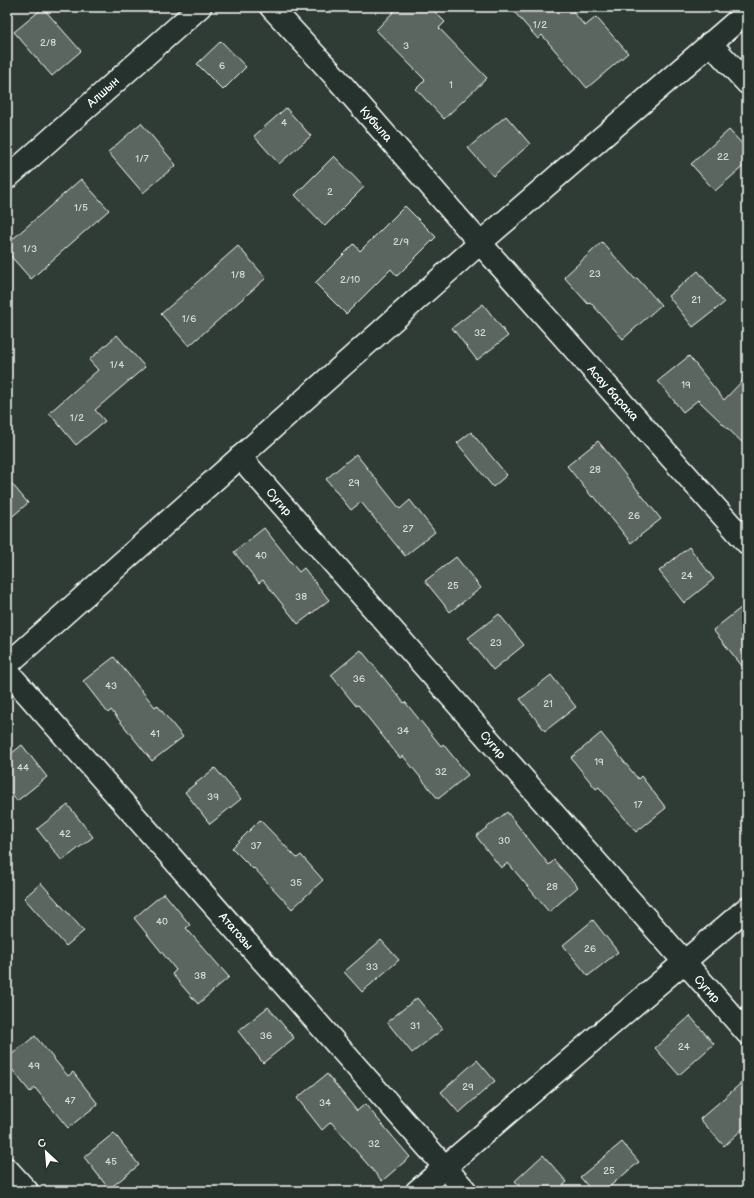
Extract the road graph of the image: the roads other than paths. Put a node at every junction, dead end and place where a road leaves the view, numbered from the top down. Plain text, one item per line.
1 (200, 7) edge
2 (271, 7) edge
3 (747, 12) edge
4 (710, 43) junction
5 (747, 83) edge
6 (7, 178) edge
7 (480, 243) junction
8 (240, 457) junction
9 (747, 543) edge
10 (7, 665) edge
11 (7, 671) edge
12 (747, 908) edge
13 (684, 962) junction
14 (747, 1033) edge
15 (444, 1167) junction
16 (7, 1169) edge
17 (27, 1191) edge
18 (417, 1191) edge
19 (466, 1191) edge

1 - 6 street, Алшын
2 - 7 street, Кубыла
3 - 4 street
4 - 5 street
4 - 7 street
7 - 8 street
7 - 9 street, Асау барака
8 - 10 street
8 - 13 street, Сугир
11 - 15 street, Атагозы
12 - 13 street
13 - 14 street, Сугир
13 - 15 street
15 - 18 street
15 - 19 street, Атагозы
16 - 17 street

